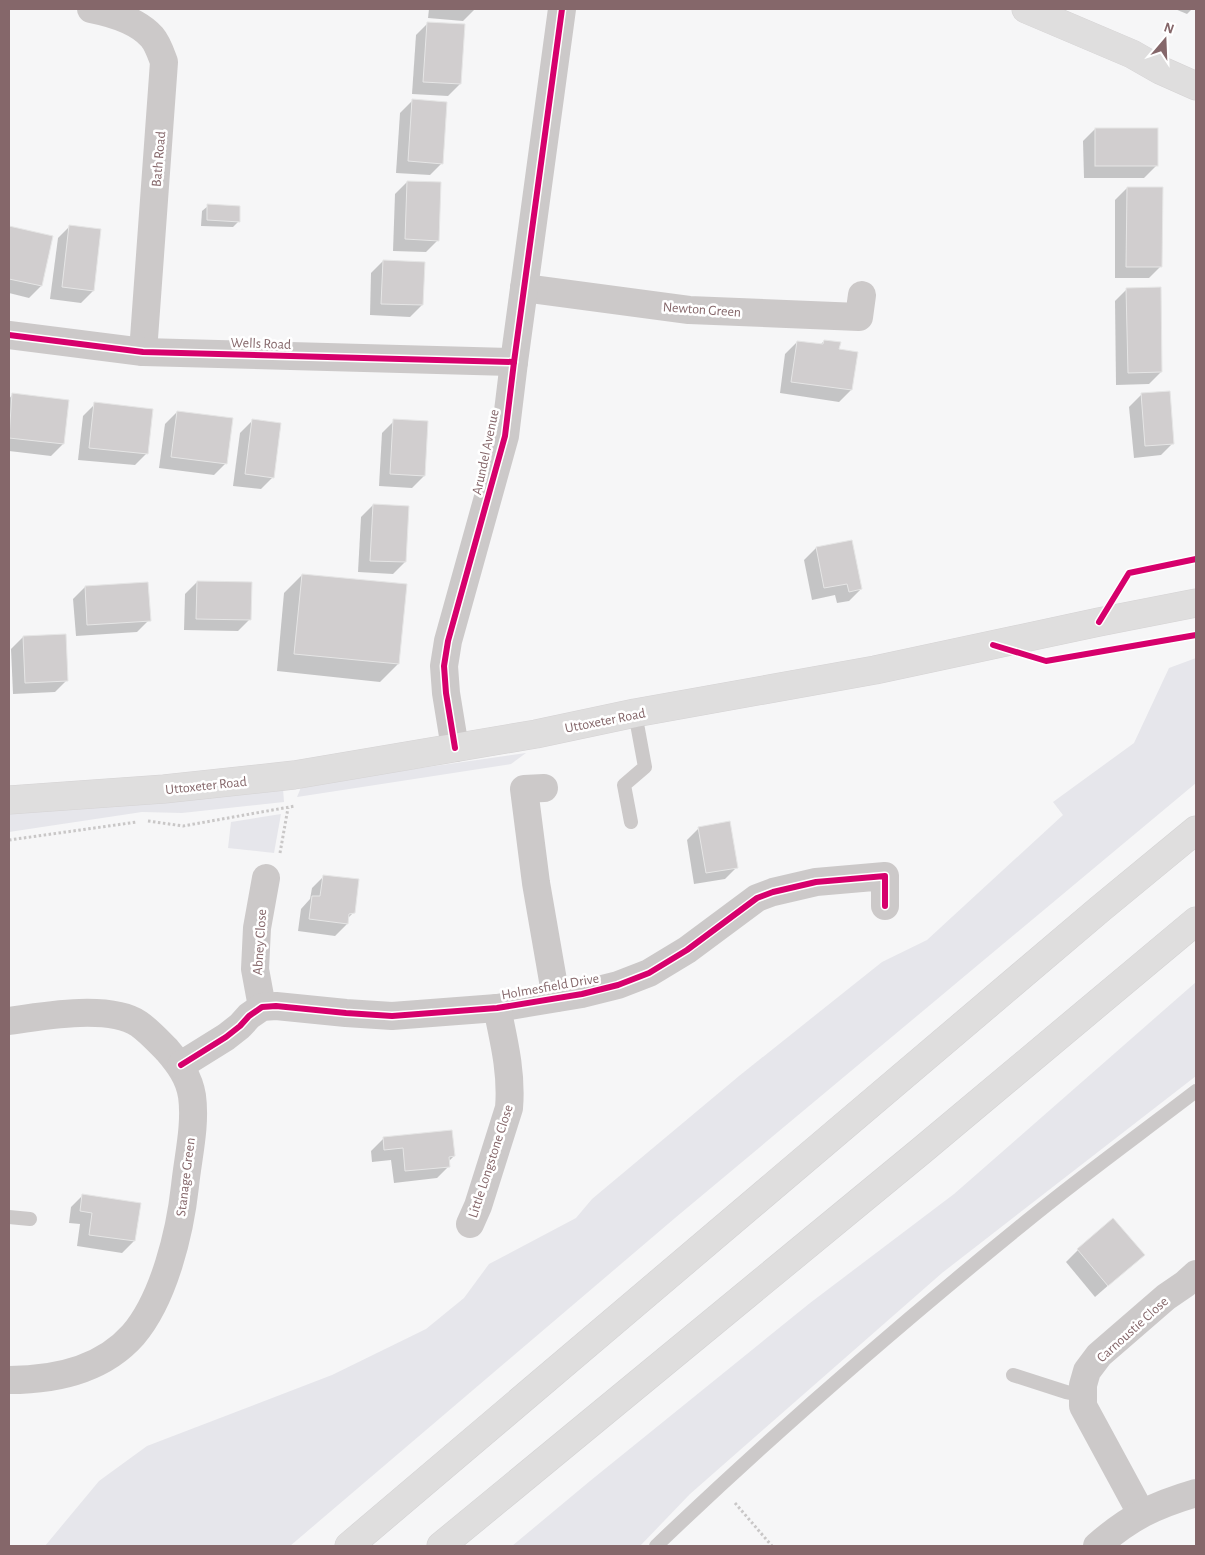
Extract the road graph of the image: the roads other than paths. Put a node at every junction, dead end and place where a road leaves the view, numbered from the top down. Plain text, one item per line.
1 (91, 9) edge
2 (562, 9) edge
3 (1026, 9) edge
4 (1196, 86) edge
5 (524, 288) junction
6 (862, 295) dead end
7 (9, 335) edge
8 (143, 352) junction
9 (514, 362) junction
10 (1196, 602) edge
11 (635, 714) junction
12 (456, 748) junction
13 (544, 788) dead end
14 (9, 800) edge
15 (631, 822) dead end
16 (1196, 830) edge
17 (266, 878) road end
18 (885, 906) dead end
19 (1196, 921) edge
20 (556, 998) junction
21 (262, 1007) junction
22 (497, 1008) junction
23 (9, 1021) edge
24 (181, 1065) junction
25 (1196, 1091) edge
26 (9, 1217) edge
27 (30, 1219) dead end
28 (470, 1224) dead end
29 (1193, 1286) edge
30 (1013, 1375) dead end
31 (9, 1380) edge
32 (1082, 1396) junction
33 (1196, 1492) edge
34 (1141, 1514) junction
35 (349, 1546) edge
36 (441, 1546) edge
37 (656, 1546) edge
38 (1097, 1546) edge

1 - 8 street, Bath Road
2 - 5 street, Arundel Avenue
3 - 4 main road
5 - 6 street, Newton Green
5 - 9 street, Arundel Avenue
7 - 8 street, Wells Road
8 - 9 street, Wells Road
9 - 12 street, Arundel Avenue
10 - 11 main road, Uttoxeter Road
11 - 12 main road, Uttoxeter Road
11 - 15 lane
12 - 14 main road, Uttoxeter Road
13 - 20 street, Holmesfield Drive
16 - 35 main road
17 - 21 street, Abney Close
18 - 20 street, Holmesfield Drive
19 - 36 main road
20 - 22 street, Holmesfield Drive
21 - 22 street, Holmesfield Drive
21 - 24 street
22 - 28 street, Little Longstone Close
23 - 24 street, Stanage Green
24 - 31 street, Stanage Green
25 - 37 lane
26 - 27 lane
29 - 32 street, Carnoustie Close
30 - 32 lane
32 - 34 street
33 - 34 street
34 - 38 street

